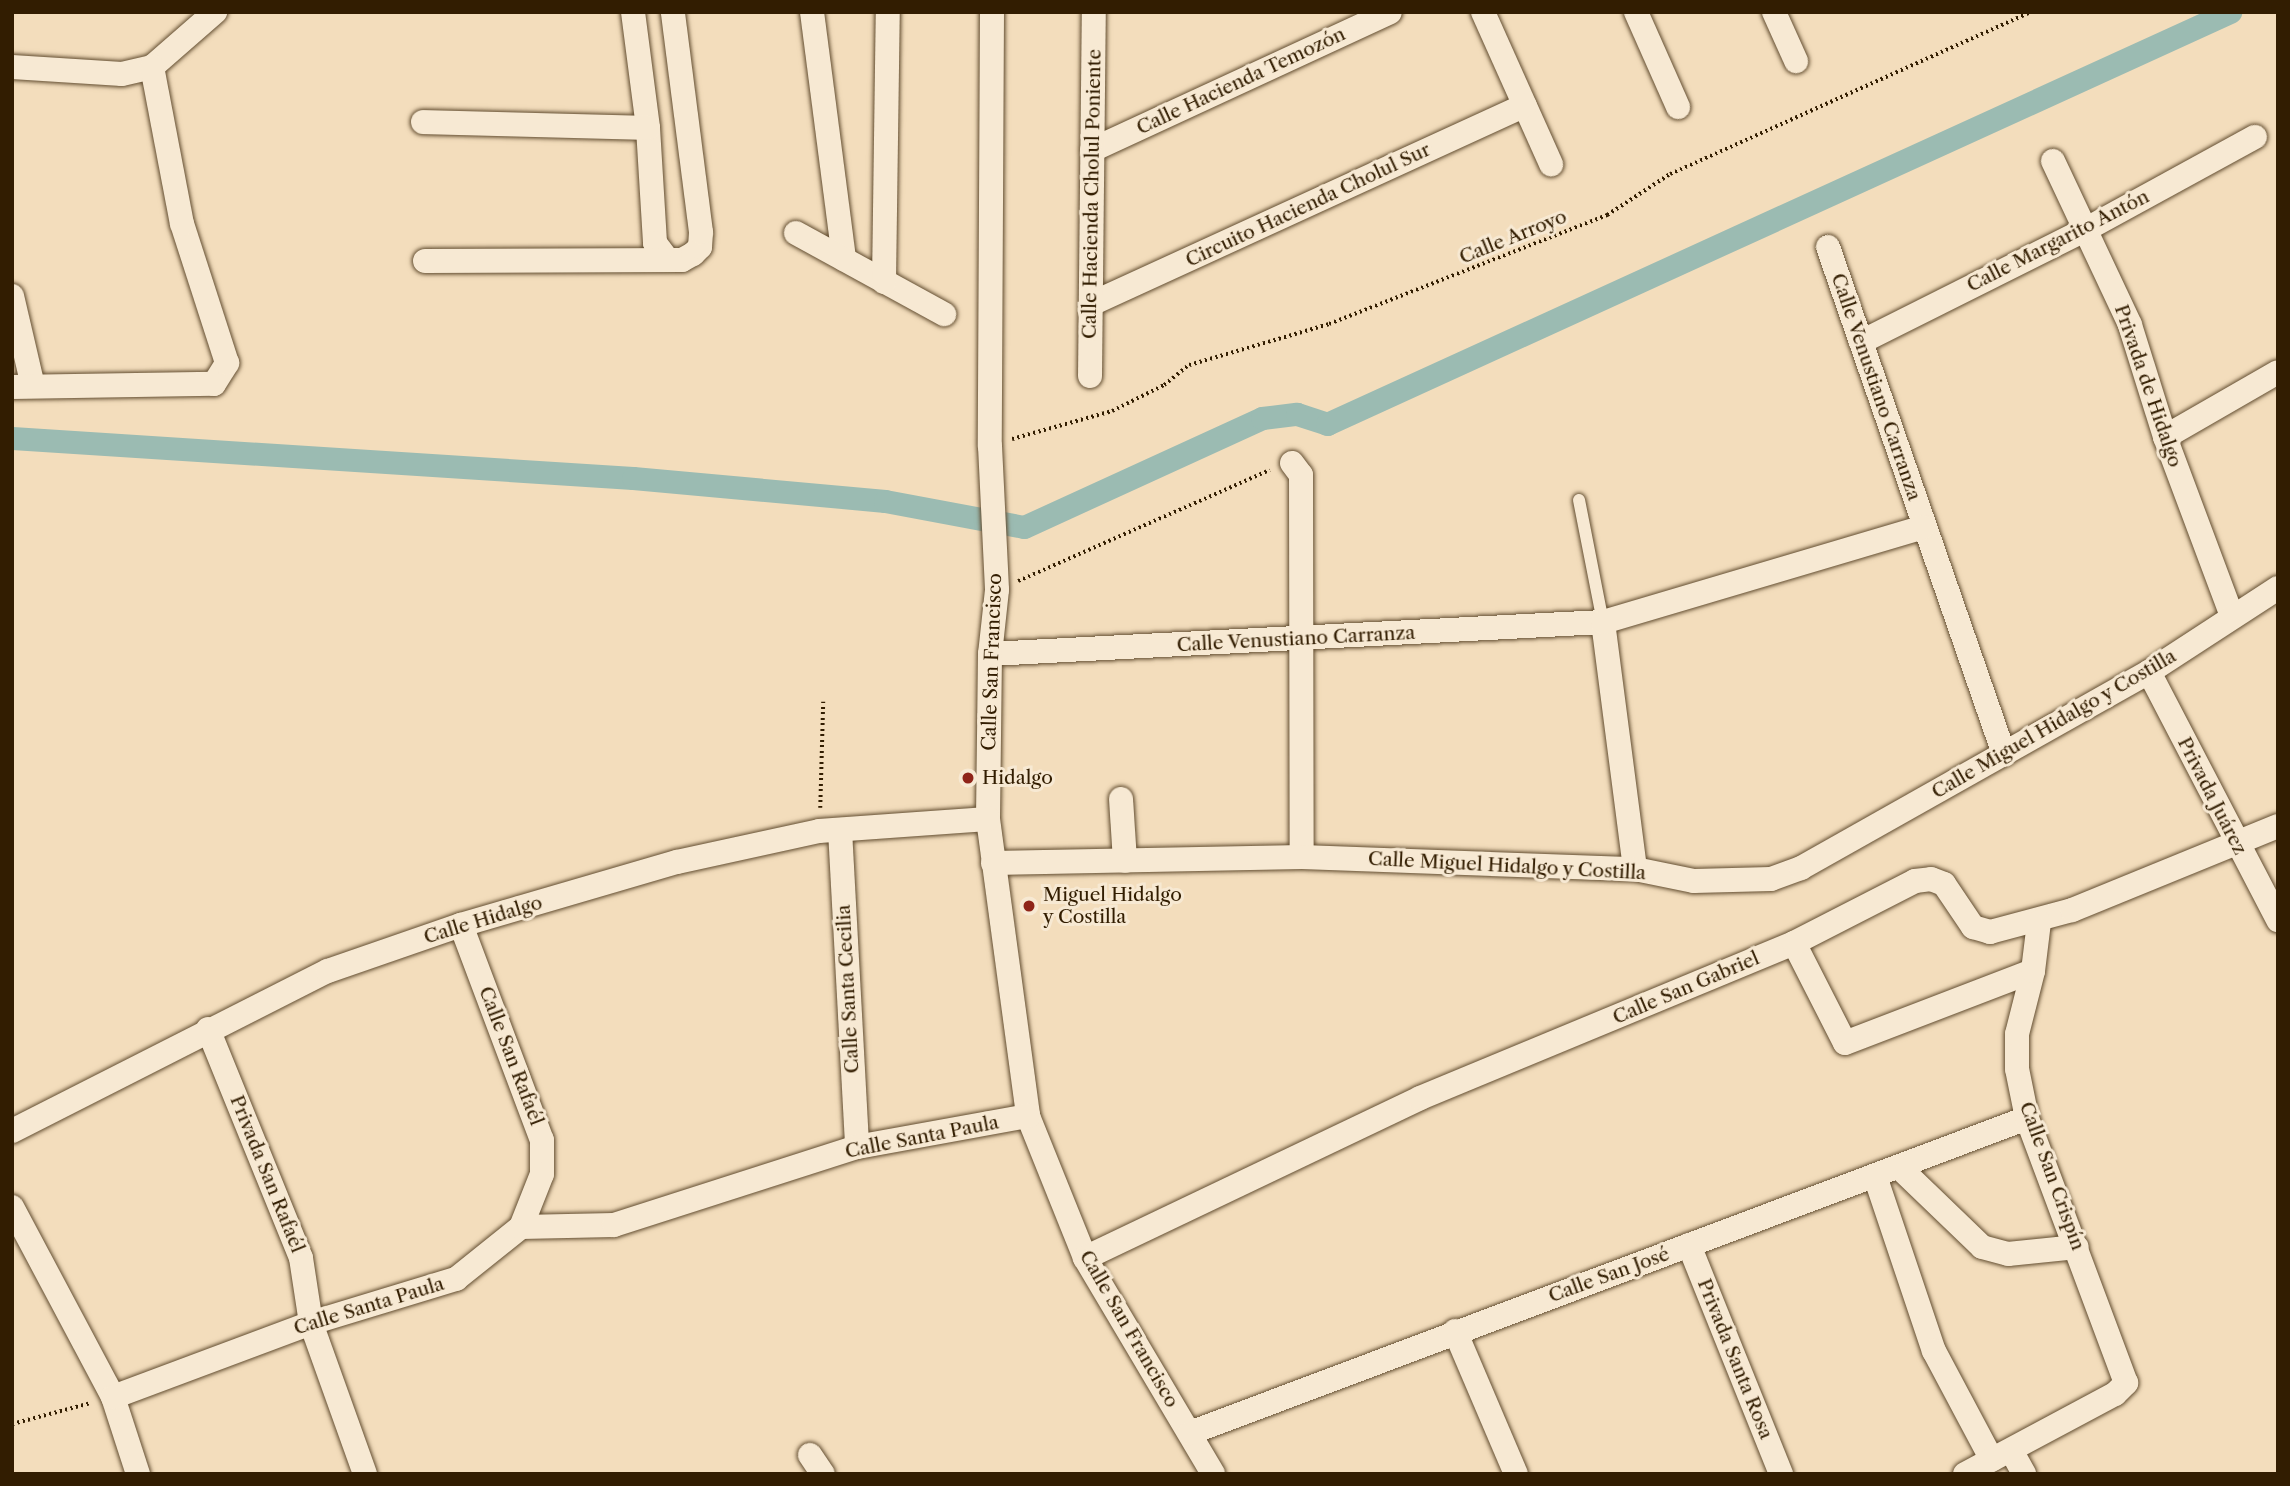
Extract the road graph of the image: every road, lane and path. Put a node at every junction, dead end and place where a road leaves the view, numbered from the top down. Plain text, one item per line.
1 (215, 12) edge
2 (633, 12) edge
3 (673, 12) edge
4 (812, 12) edge
5 (888, 12) edge
6 (992, 12) edge
7 (1094, 12) edge
8 (1390, 12) edge
9 (1483, 12) edge
10 (1636, 12) edge
11 (1774, 12) edge
12 (2030, 12) edge
13 (1796, 61) dead end
14 (12, 66) edge
15 (152, 67) junction
16 (1525, 106) junction
17 (1678, 107) dead end
18 (423, 122) dead end
19 (648, 128) junction
20 (2255, 137) dead end
21 (1092, 150) junction
22 (2053, 161) dead end
23 (1551, 164) dead end
24 (2083, 231) junction
25 (796, 233) dead end
26 (1828, 247) dead end
27 (667, 259) junction
28 (844, 259) junction
29 (425, 261) dead end
30 (884, 282) junction
31 (12, 296) edge
32 (1091, 304) junction
33 (944, 314) dead end
34 (1861, 342) junction
35 (2278, 372) edge
36 (1090, 376) dead end
37 (23, 386) edge
38 (2165, 437) junction
39 (990, 446) junction
40 (1292, 463) joint
41 (1579, 500) dead end
42 (1923, 527) junction
43 (2278, 588) edge
44 (997, 590) junction
45 (2232, 616) junction
46 (1603, 622) junction
47 (1300, 639) junction
48 (990, 654) junction
49 (2149, 672) junction
50 (823, 702) dead end
51 (2004, 754) junction
52 (1121, 799) dead end
53 (988, 819) junction
54 (2278, 826) edge
55 (829, 830) junction
56 (2236, 843) junction
57 (1302, 857) junction
58 (1125, 861) junction
59 (993, 863) junction
60 (1635, 869) junction
61 (2278, 920) edge
62 (2039, 922) junction
63 (461, 925) junction
64 (1794, 943) junction
65 (2034, 971) junction
66 (208, 1029) junction
67 (1028, 1115) junction
68 (2027, 1118) junction
69 (12, 1131) edge
70 (857, 1147) junction
71 (1900, 1169) junction
72 (1876, 1179) junction
73 (12, 1207) edge
74 (521, 1227) junction
75 (1689, 1245) junction
76 (2077, 1247) junction
77 (1085, 1258) junction
78 (311, 1323) junction
79 (1455, 1331) junction
80 (113, 1397) junction
81 (12, 1424) edge
82 (1190, 1433) junction
83 (2002, 1456) junction
84 (138, 1474) edge
85 (365, 1474) edge
86 (1213, 1474) edge
87 (1516, 1474) edge
88 (1781, 1474) edge
89 (1965, 1474) edge
90 (2024, 1474) edge

1 - 15 street
2 - 19 street
3 - 27 street
4 - 28 street
5 - 30 street
6 - 39 street, Calle San Francisco
7 - 21 street, Calle Hacienda Cholul Poniente
8 - 21 street, Calle Hacienda Temozón
9 - 16 street
10 - 17 street
11 - 13 street
12 - 39 path, Calle Arroyo
14 - 15 street
15 - 37 street
16 - 23 street
16 - 32 street, Circuito Hacienda Cholul Sur
18 - 19 street
19 - 27 street
20 - 24 street, Calle Margarito Antón
21 - 32 street, Calle Hacienda Cholul Poniente
22 - 24 street, Privada de Hidalgo
24 - 34 street, Calle Margarito Antón
24 - 38 street, Privada de Hidalgo
25 - 28 street
26 - 34 street, Calle Venustiano Carranza
27 - 29 street
28 - 30 street
30 - 33 street
31 - 37 street
32 - 36 street, Calle Hacienda Cholul Poniente
34 - 42 street, Calle Venustiano Carranza
35 - 38 street
38 - 45 street, Privada de Hidalgo
39 - 44 street, Calle San Francisco
40 - 44 path
40 - 47 street
41 - 46 lane
42 - 46 street, Calle Venustiano Carranza
42 - 51 street, Calle Venustiano Carranza
43 - 45 street, Calle Miguel Hidalgo y Costilla
44 - 48 street, Calle San Francisco
45 - 49 street, Calle Miguel Hidalgo y Costilla
46 - 47 street, Calle Venustiano Carranza
46 - 60 street
47 - 48 street, Calle Venustiano Carranza
47 - 57 street
48 - 53 street, Calle San Francisco
49 - 51 street, Calle Miguel Hidalgo y Costilla
49 - 56 street, Privada Juárez
50 - 55 path
51 - 60 street, Calle Miguel Hidalgo y Costilla
52 - 58 street
53 - 55 street, Calle Hidalgo
53 - 59 street, Calle San Francisco
54 - 56 street, Calle San Gabriel
55 - 63 street, Calle Hidalgo
55 - 70 street, Calle Santa Cecilia
56 - 61 street, Privada Juárez
56 - 62 street, Calle San Gabriel
57 - 58 street, Calle Miguel Hidalgo y Costilla
57 - 60 street, Calle Miguel Hidalgo y Costilla
58 - 59 street, Calle Miguel Hidalgo y Costilla
59 - 67 street, Calle San Francisco
62 - 64 street, Calle San Gabriel
62 - 65 street, Calle San Crispín
63 - 66 street, Calle Hidalgo
63 - 74 street, Calle San Rafaél
64 - 65 street
64 - 77 street, Calle San Gabriel
65 - 68 street, Calle San Crispín
66 - 69 street, Calle Hidalgo
66 - 78 street, Privada San Rafaél
67 - 70 street, Calle Santa Paula
67 - 77 street, Calle San Francisco
68 - 71 street, Calle San José
68 - 76 street, Calle San Crispín
70 - 74 street, Calle Santa Paula
71 - 72 street, Calle San José
71 - 76 street
72 - 75 street, Calle San José
72 - 83 street
73 - 80 street
74 - 78 street, Calle Santa Paula
75 - 79 street, Calle San José
75 - 88 street, Privada Santa Rosa
76 - 83 street, Calle San Crispín
77 - 82 street, Calle San Francisco
78 - 80 street, Calle Santa Paula
78 - 85 street
79 - 82 street, Calle San José
79 - 87 street
80 - 81 path
80 - 84 street
82 - 86 street, Calle San Francisco
83 - 89 street
83 - 90 street

